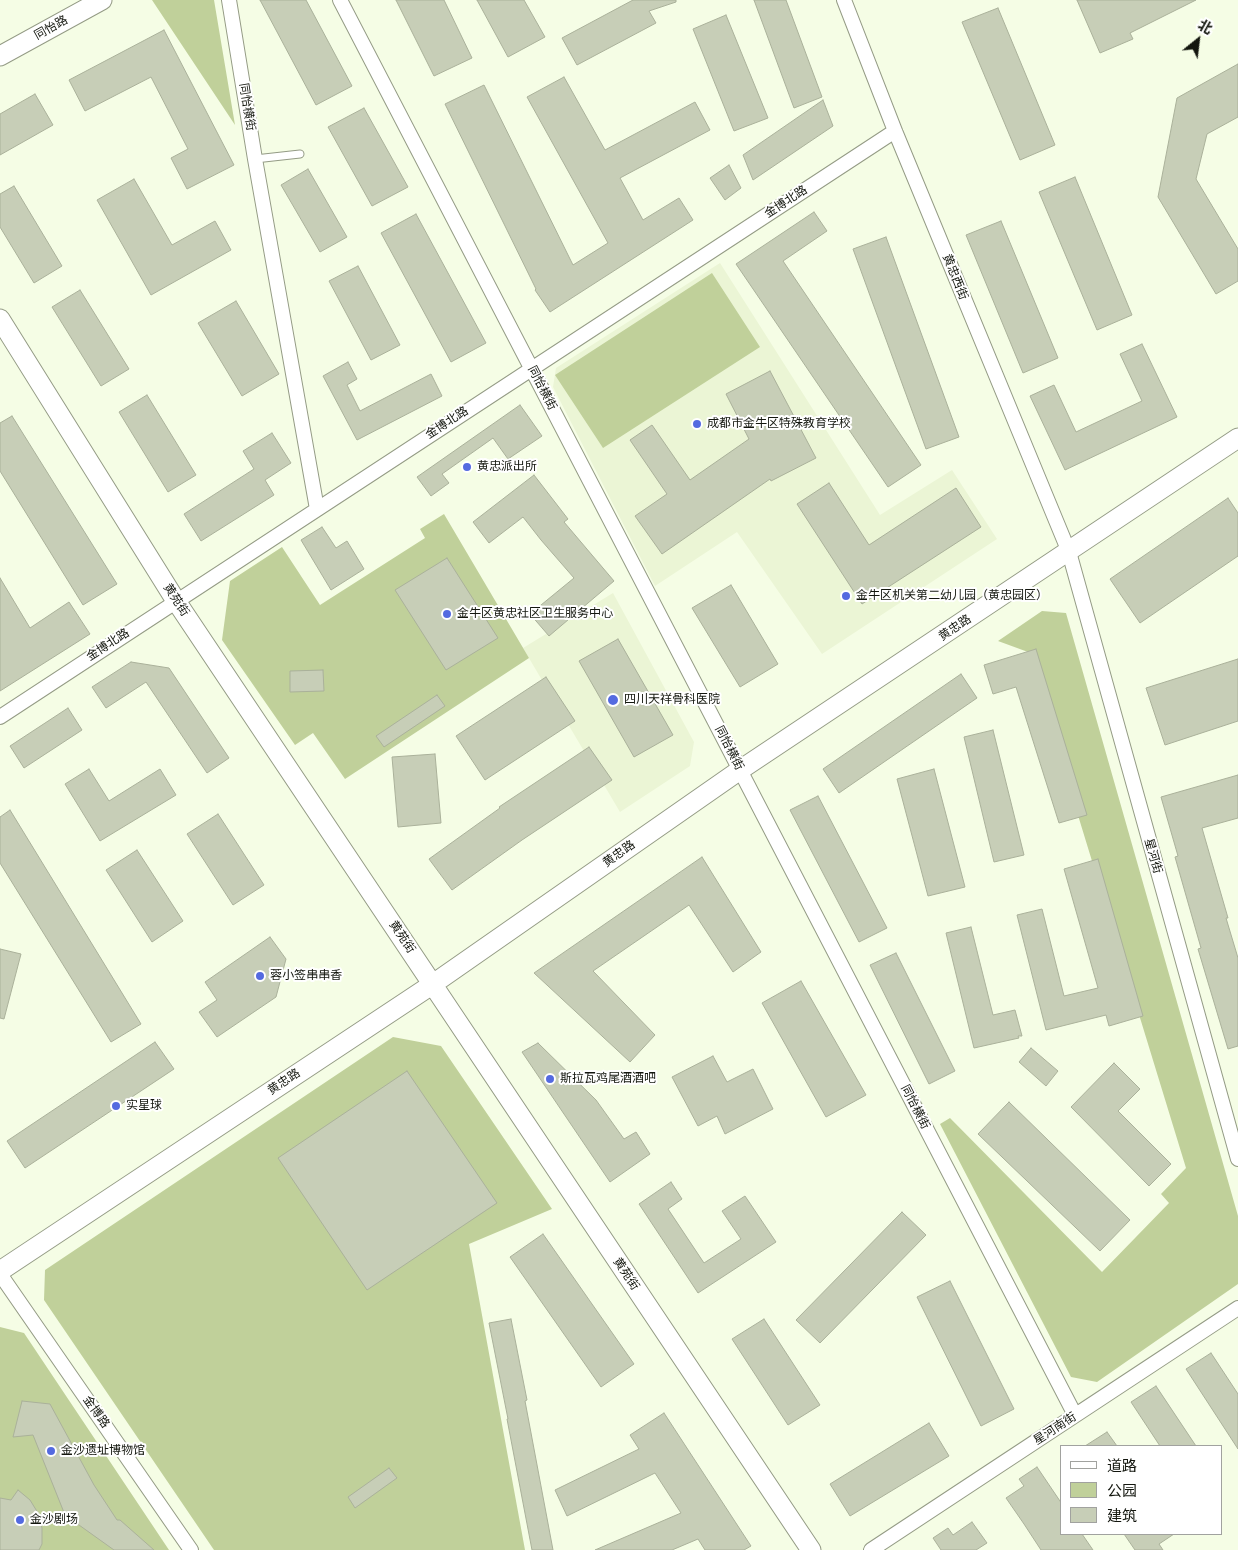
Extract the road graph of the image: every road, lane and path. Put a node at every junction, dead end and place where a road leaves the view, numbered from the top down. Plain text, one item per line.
1 (102, 0) edge
2 (229, 0) edge
3 (340, 0) edge
4 (844, 0) edge
5 (0, 56) edge
6 (895, 131) junction
7 (300, 154) dead end
8 (255, 159) junction
9 (0, 318) edge
10 (532, 368) junction
11 (1238, 438) edge
12 (317, 508) junction
13 (1069, 552) junction
14 (176, 601) junction
15 (0, 717) edge
16 (740, 770) junction
17 (433, 984) junction
18 (1238, 1155) edge
19 (0, 1272) edge
20 (1238, 1308) edge
21 (1076, 1416) junction
22 (191, 1550) edge
23 (811, 1550) edge
24 (870, 1550) edge

1 - 5 street, 同怡路
2 - 8 street, 同怡横街
3 - 10 street, 同怡横街
4 - 6 street, 黄忠西街
6 - 10 street, 金博北路
6 - 13 street, 黄忠西街
7 - 8 lane
8 - 12 street, 同怡横街
9 - 14 street, 黄苑街
10 - 12 street, 金博北路
10 - 16 street, 同怡横街
11 - 13 street, 黄忠路
12 - 14 street, 金博北路
13 - 16 street, 黄忠路
13 - 18 street, 星河街
14 - 15 street, 金博北路
14 - 17 street, 黄苑街
16 - 17 street, 黄忠路
16 - 21 street, 同怡横街
17 - 19 street, 黄忠路
17 - 23 street, 黄苑街
19 - 22 street, 金博路
20 - 21 street, 星河南街
21 - 24 street, 星河南街

